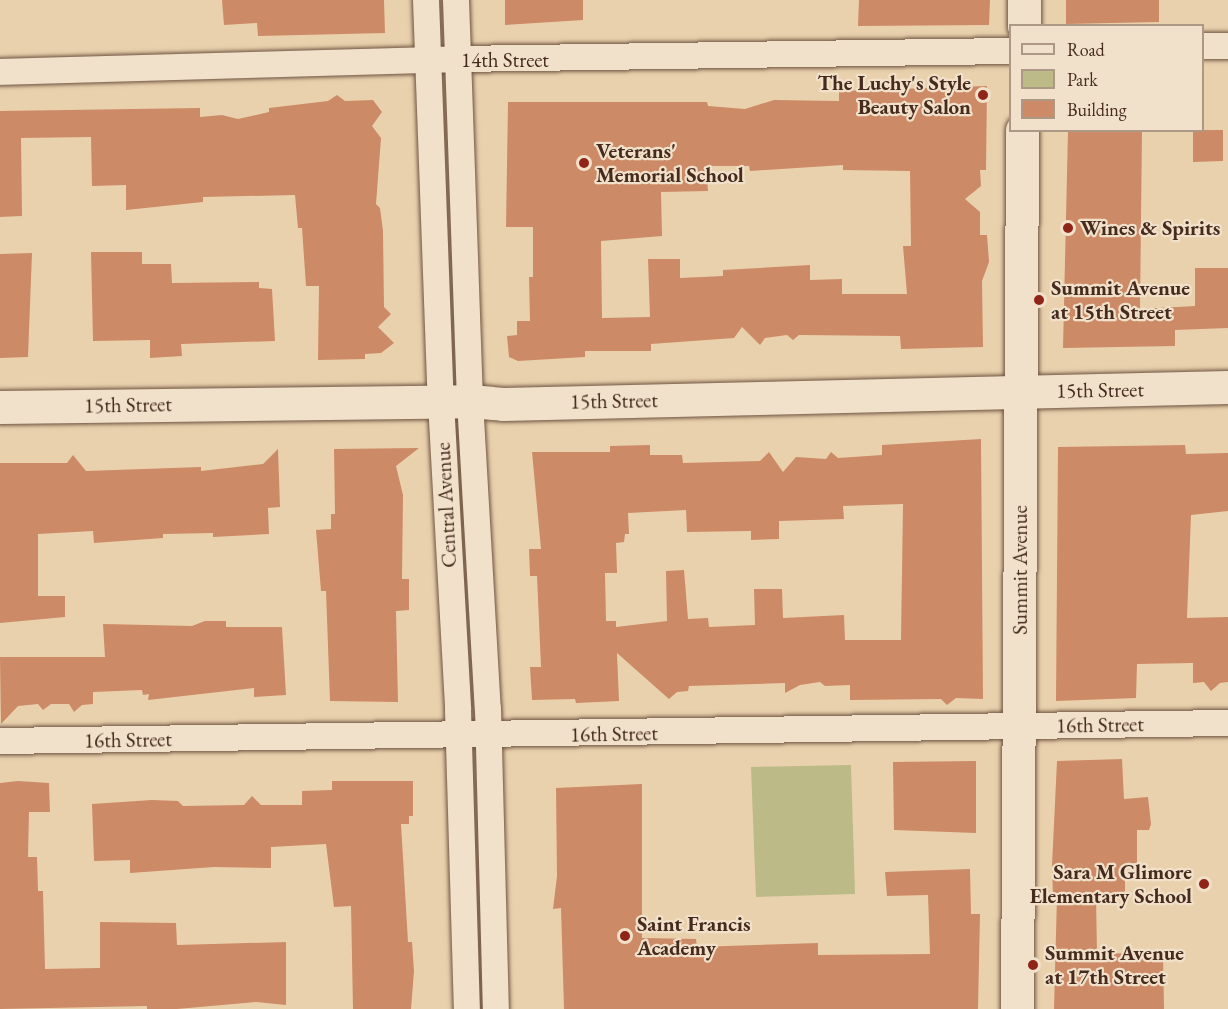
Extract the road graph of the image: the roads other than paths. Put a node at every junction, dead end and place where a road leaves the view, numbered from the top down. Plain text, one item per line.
1 (426, 0) edge
2 (456, 0) edge
3 (1024, 0) edge
4 (1024, 24) edge
5 (1204, 46) edge
6 (1228, 46) edge
7 (1009, 51) edge
8 (457, 59) junction
9 (428, 61) junction
10 (0, 72) edge
11 (1022, 132) edge
12 (1228, 387) edge
13 (1020, 391) junction
14 (455, 402) junction
15 (0, 407) edge
16 (1228, 723) edge
17 (1020, 726) junction
18 (459, 736) junction
19 (489, 736) junction
20 (0, 741) edge
21 (467, 1009) edge
22 (496, 1009) edge
23 (1017, 1009) edge

1 - 9 street, Central Avenue
2 - 8 street, Central Avenue
3 - 4 street
5 - 6 street
7 - 8 street, 14th Street
8 - 9 street, 14th Street
8 - 14 street, Central Avenue
9 - 10 street, 14th Street
9 - 14 street, Central Avenue
11 - 13 street, Summit Avenue
12 - 13 street, 15th Street
13 - 14 street, 15th Street
13 - 17 street, Summit Avenue
14 - 15 street, 15th Street
14 - 18 street, Central Avenue
14 - 19 street, Central Avenue
16 - 17 street, 16th Street
17 - 19 street, 16th Street
17 - 23 street, Summit Avenue
18 - 19 street, 16th Street
18 - 20 street, 16th Street
18 - 21 street, Central Avenue
19 - 22 street, Central Avenue

